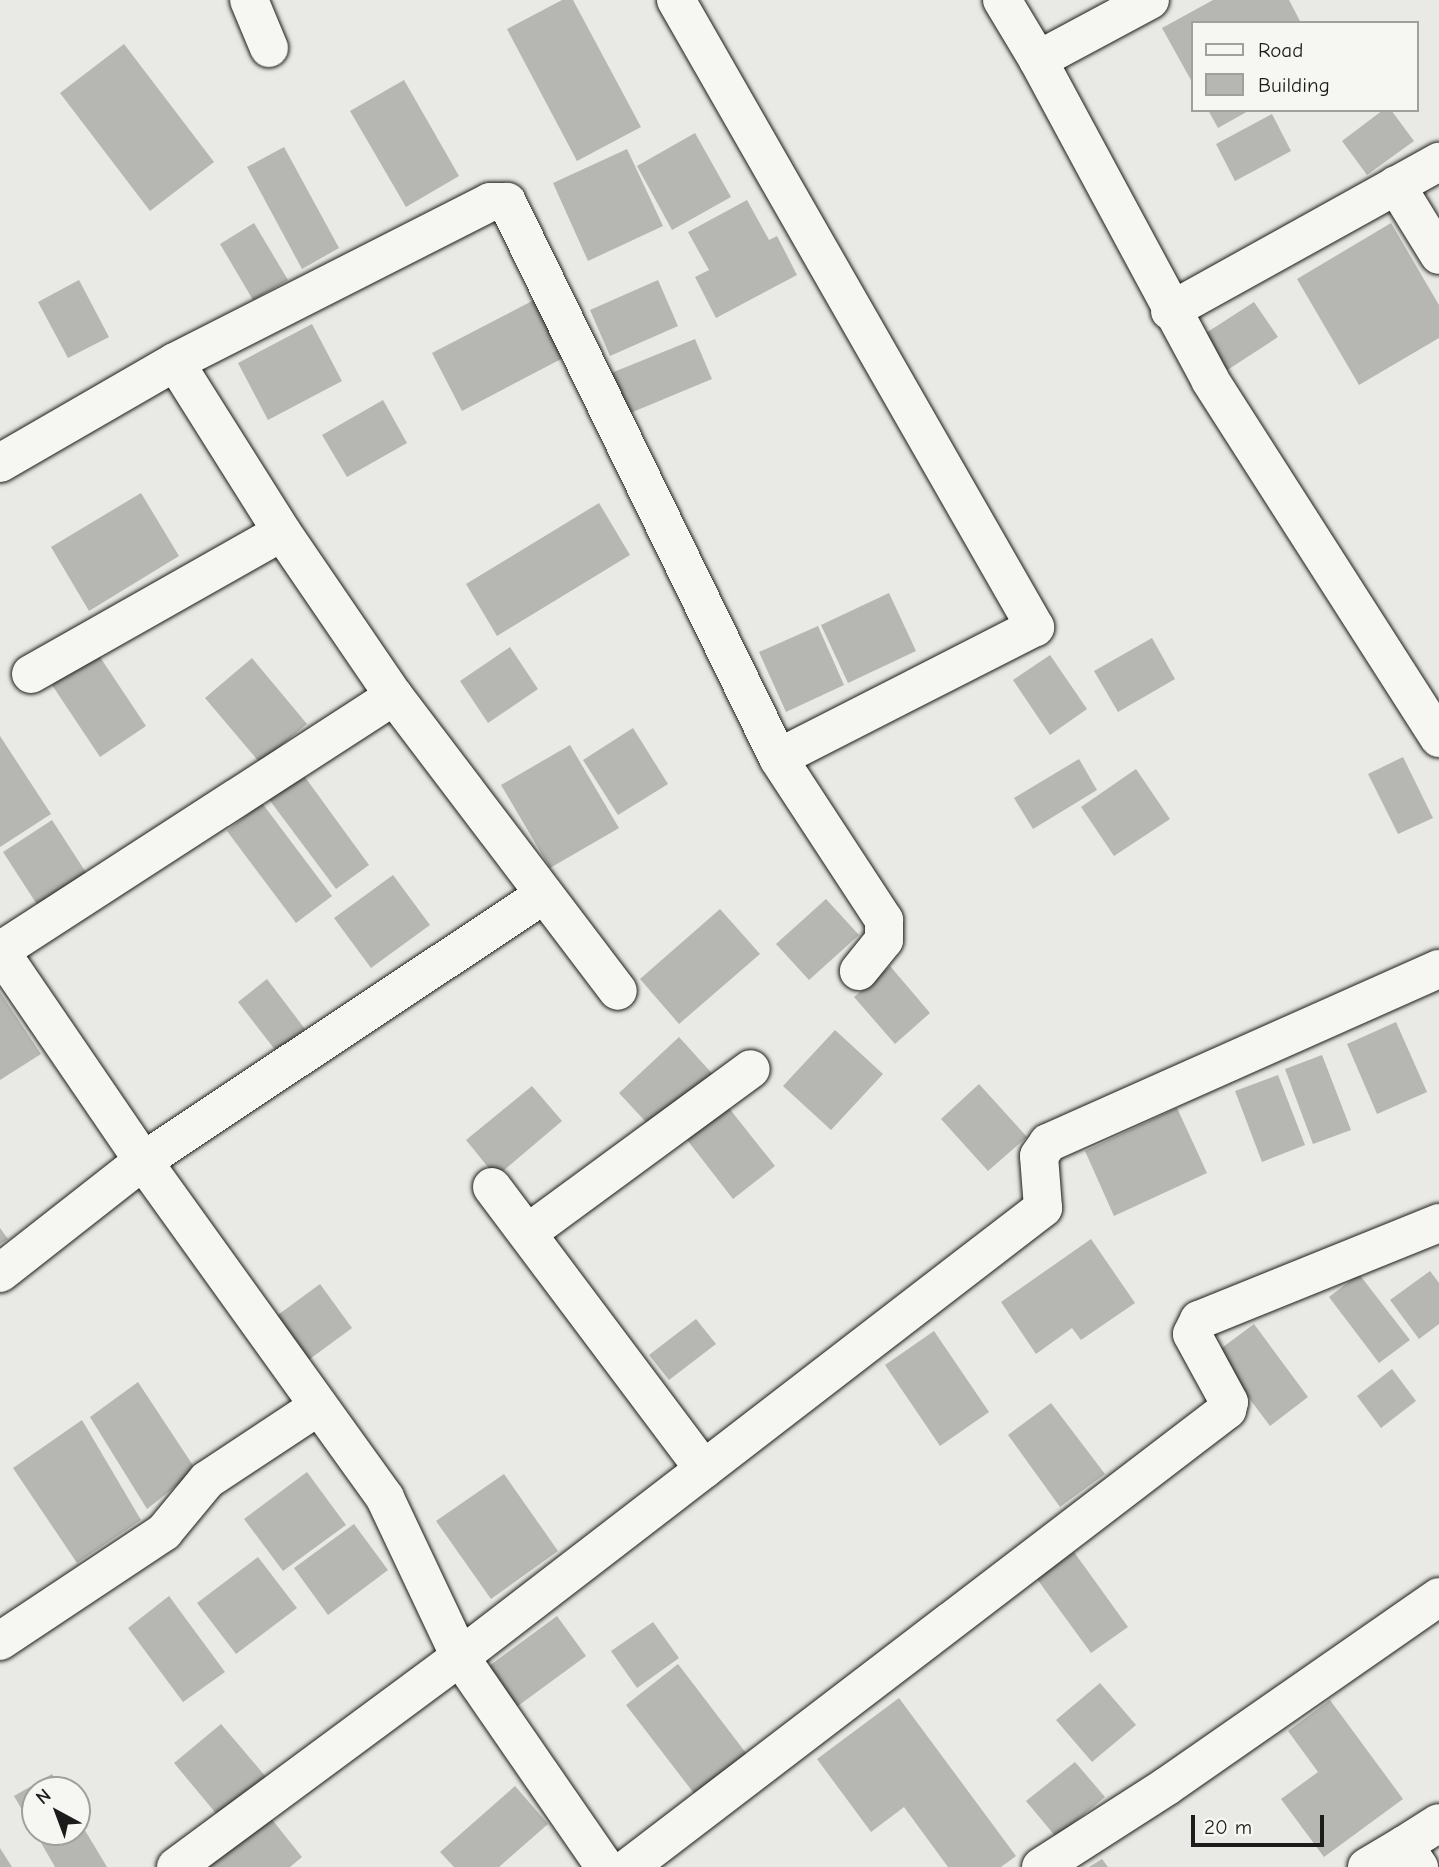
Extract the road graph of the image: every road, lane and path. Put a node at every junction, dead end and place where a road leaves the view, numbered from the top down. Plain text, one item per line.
1 (249, 0) edge
2 (677, 0) edge
3 (1002, 0) edge
4 (1150, 0) edge
5 (269, 48) dead end
6 (1038, 60) junction
7 (1439, 162) edge
8 (1396, 186) junction
9 (1439, 255) edge
10 (1170, 311) junction
11 (175, 362) junction
12 (0, 463) edge
13 (282, 532) junction
14 (31, 674) dead end
15 (394, 696) junction
16 (1433, 716) edge
17 (778, 758) junction
18 (542, 896) junction
19 (1439, 970) edge
20 (859, 971) dead end
21 (618, 991) dead end
22 (751, 1069) dead end
23 (143, 1161) junction
24 (492, 1187) dead end
25 (1439, 1223) edge
26 (529, 1232) junction
27 (0, 1273) edge
28 (320, 1406) junction
29 (704, 1469) junction
30 (1439, 1597) edge
31 (0, 1641) edge
32 (460, 1657) junction
33 (1439, 1823) edge
34 (1411, 1856) edge
35 (176, 1867) edge
36 (605, 1867) edge
37 (629, 1867) edge
38 (1041, 1867) edge
39 (1367, 1867) edge

1 - 5 street
2 - 17 street
3 - 6 street
4 - 6 street
6 - 10 street
7 - 8 street
8 - 9 street
8 - 10 street
10 - 16 street
11 - 12 street
11 - 13 street
11 - 17 street
13 - 14 street
13 - 15 street
15 - 18 street
15 - 23 street
17 - 20 street
18 - 21 street
18 - 23 street
19 - 29 street
22 - 26 street
23 - 27 street
23 - 28 street
24 - 26 street
25 - 37 street
26 - 29 street
28 - 31 street
28 - 32 street
29 - 32 street
30 - 38 street
32 - 35 street
32 - 36 street
33 - 34 street
34 - 39 street

